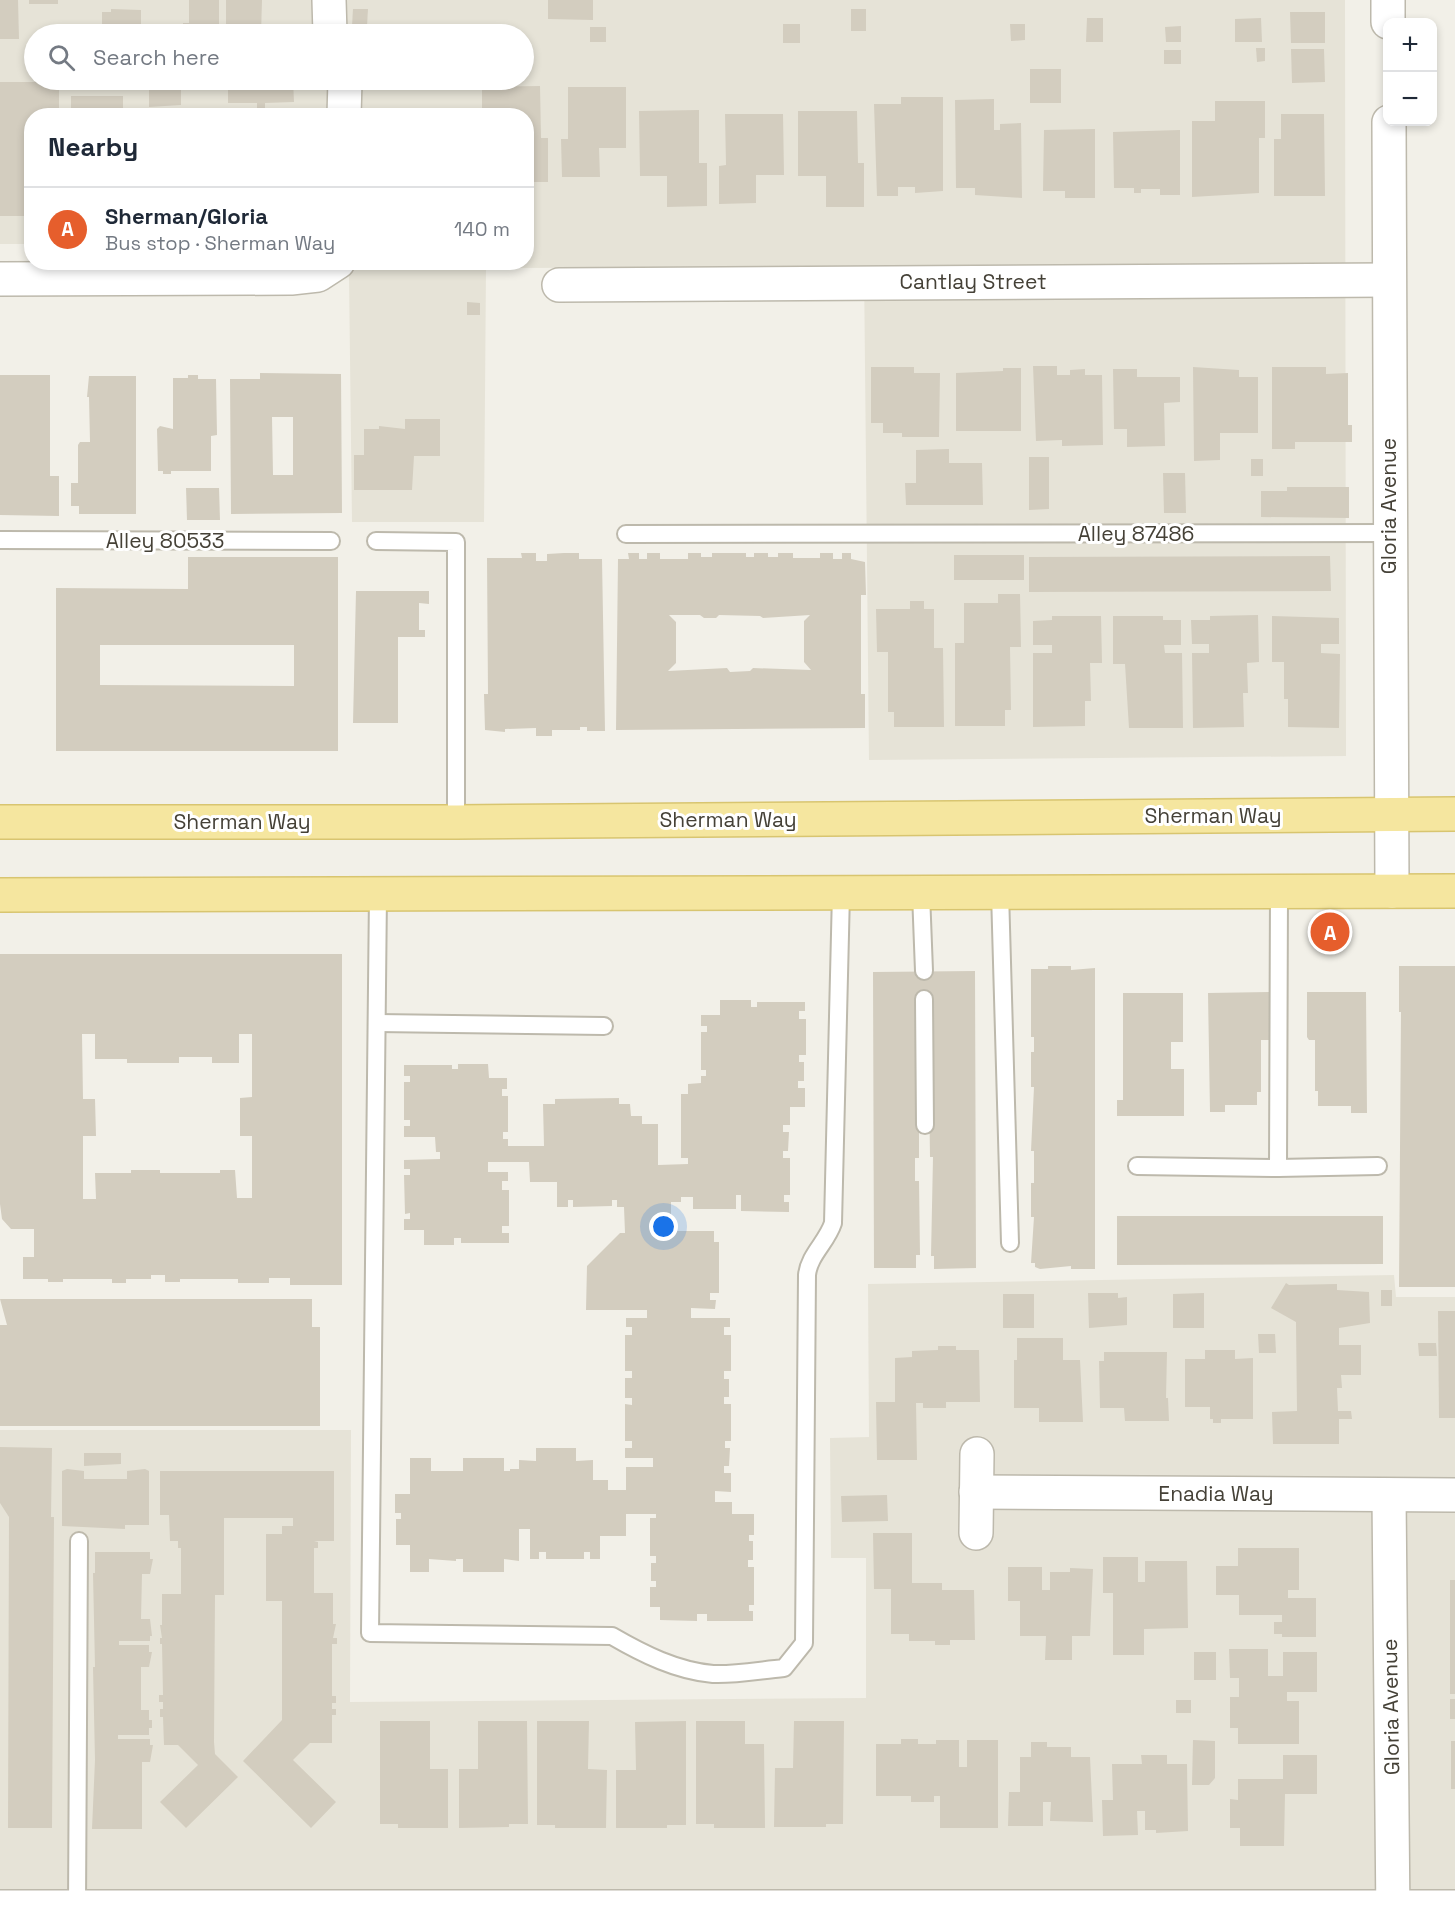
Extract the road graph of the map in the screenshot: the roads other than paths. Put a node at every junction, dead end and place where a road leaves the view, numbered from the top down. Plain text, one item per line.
1 (330, 0) edge
2 (1388, 0) edge
3 (1388, 18) edge
4 (330, 24) edge
5 (345, 90) edge
6 (344, 108) edge
7 (1389, 126) edge
8 (327, 270) edge
9 (0, 279) edge
10 (1388, 280) junction
11 (559, 285) dead end
12 (1389, 533) junction
13 (626, 534) dead end
14 (0, 540) edge
15 (331, 541) dead end
16 (376, 541) dead end
17 (1391, 814) junction
18 (1455, 814) edge
19 (0, 822) edge
20 (456, 822) junction
21 (1392, 891) junction
22 (1455, 891) edge
23 (1000, 892) junction
24 (1279, 892) junction
25 (841, 893) junction
26 (921, 893) junction
27 (378, 894) junction
28 (0, 896) edge
29 (924, 972) dead end
30 (924, 999) dead end
31 (377, 1023) junction
32 (604, 1026) dead end
33 (925, 1125) dead end
34 (1137, 1166) dead end
35 (1378, 1166) dead end
36 (1278, 1168) junction
37 (1010, 1243) dead end
38 (976, 1454) dead end
39 (976, 1492) junction
40 (1389, 1495) junction
41 (1455, 1495) edge
42 (976, 1533) dead end
43 (79, 1541) dead end
44 (0, 1907) edge
45 (77, 1907) junction
46 (1455, 1907) edge
47 (1393, 1914) edge

1 - 4 street
2 - 3 street
5 - 6 street
7 - 10 street, Gloria Avenue
8 - 9 street
10 - 11 street, Cantlay Street
10 - 12 street, Gloria Avenue
12 - 13 lane, Alley 87486
12 - 17 street, Gloria Avenue
14 - 15 lane, Alley 80533
16 - 20 lane
17 - 18 main road, Sherman Way
17 - 20 main road, Sherman Way
17 - 21 street, Gloria Avenue
19 - 20 main road, Sherman Way
21 - 22 main road
21 - 24 main road
23 - 24 main road
23 - 26 main road
23 - 37 lane
24 - 36 lane
25 - 26 main road
25 - 27 main road
25 - 31 lane
26 - 29 lane
27 - 28 main road
27 - 31 lane
30 - 33 lane
31 - 32 lane
34 - 36 lane
35 - 36 lane
38 - 39 street
39 - 40 street, Enadia Way
39 - 42 street
40 - 41 street, Enadia Way
40 - 47 street, Gloria Avenue
43 - 45 lane
44 - 45 street
45 - 47 street
46 - 47 street

